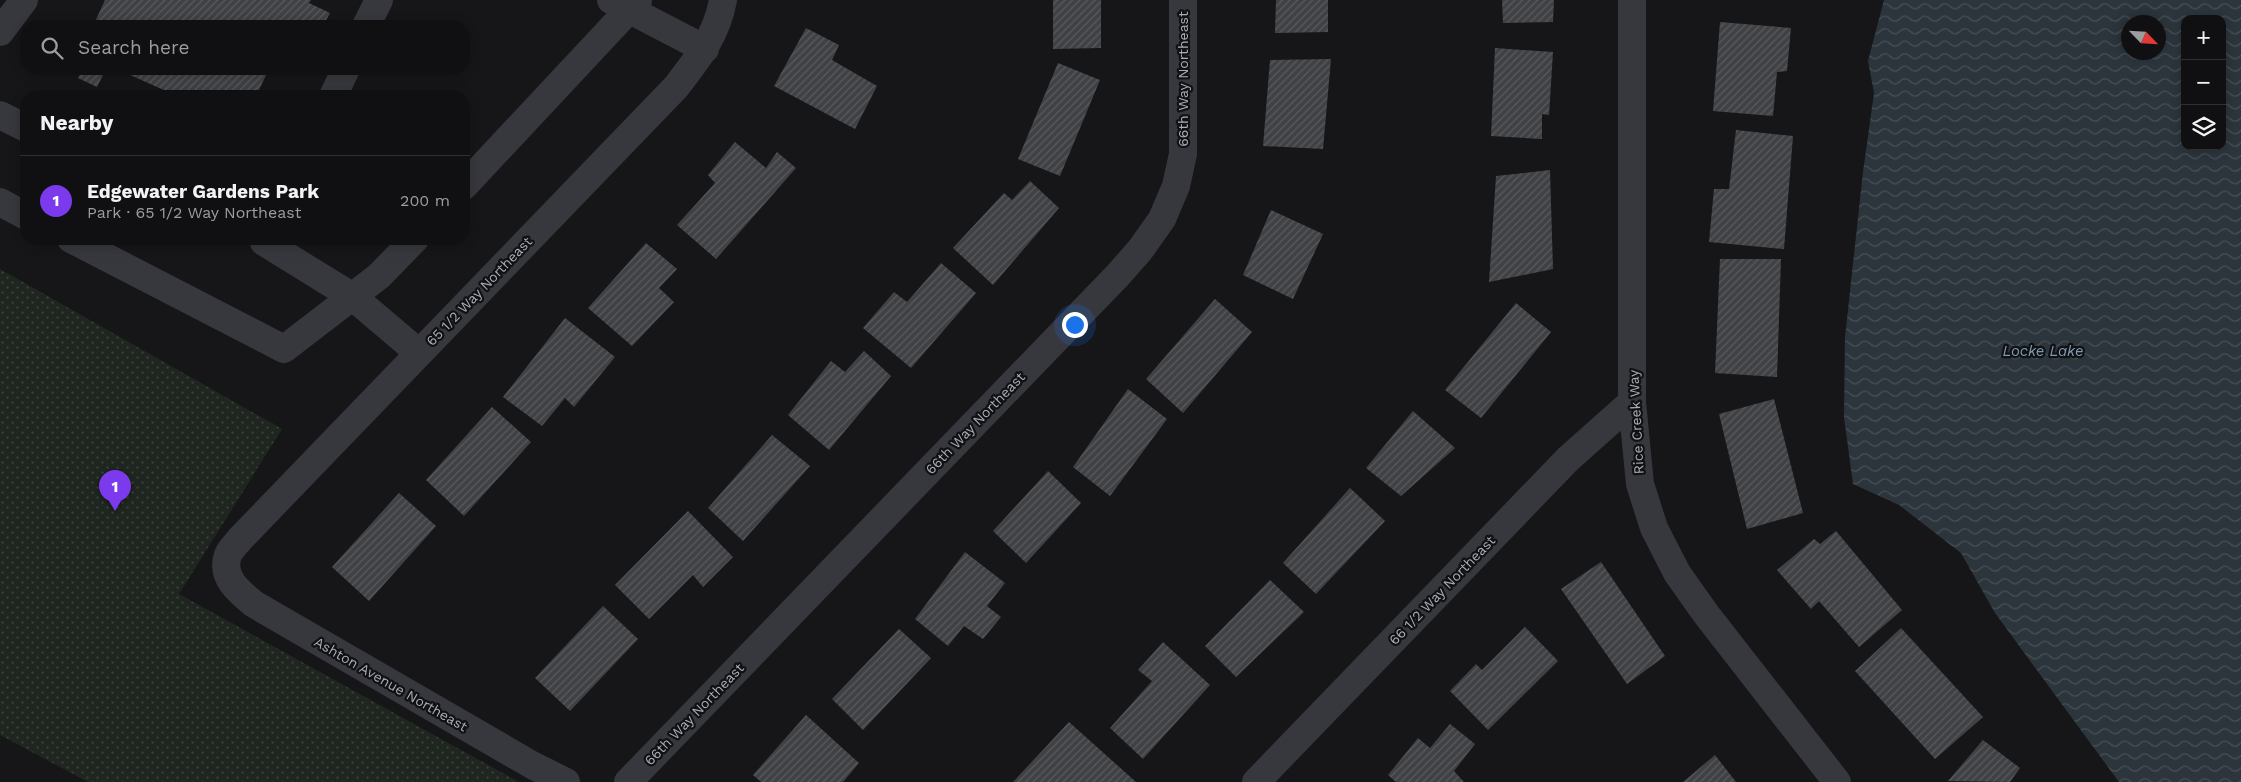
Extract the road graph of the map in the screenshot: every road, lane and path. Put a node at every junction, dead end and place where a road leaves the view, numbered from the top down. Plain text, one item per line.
1 (24, 0) edge
2 (379, 0) edge
3 (723, 0) edge
4 (1183, 0) edge
5 (1632, 0) edge
6 (627, 3) edge
7 (369, 20) edge
8 (0, 32) edge
9 (705, 49) junction
10 (343, 75) edge
11 (336, 90) edge
12 (0, 115) edge
13 (20, 125) edge
14 (470, 179) edge
15 (0, 202) edge
16 (20, 213) edge
17 (83, 245) edge
18 (270, 245) edge
19 (409, 245) edge
20 (353, 297) junction
21 (419, 353) junction
22 (1632, 402) junction
23 (227, 574) joint
24 (566, 782) edge
25 (628, 782) edge
26 (1256, 782) edge
27 (1837, 782) edge

1 - 8 street
2 - 7 street
3 - 9 street, 65 1/2 Way Northeast
4 - 25 street, 66th Way Northeast
5 - 22 street, Rice Creek Way
6 - 9 street
6 - 14 street
9 - 21 street, 65 1/2 Way Northeast
10 - 11 street
12 - 13 street
15 - 16 street
17 - 20 street
18 - 20 street
19 - 20 street
20 - 21 street
21 - 23 street, 65 1/2 Way Northeast
22 - 26 street, 66 1/2 Way Northeast
22 - 27 street, Rice Creek Way
23 - 24 street, Ashton Avenue Northeast

